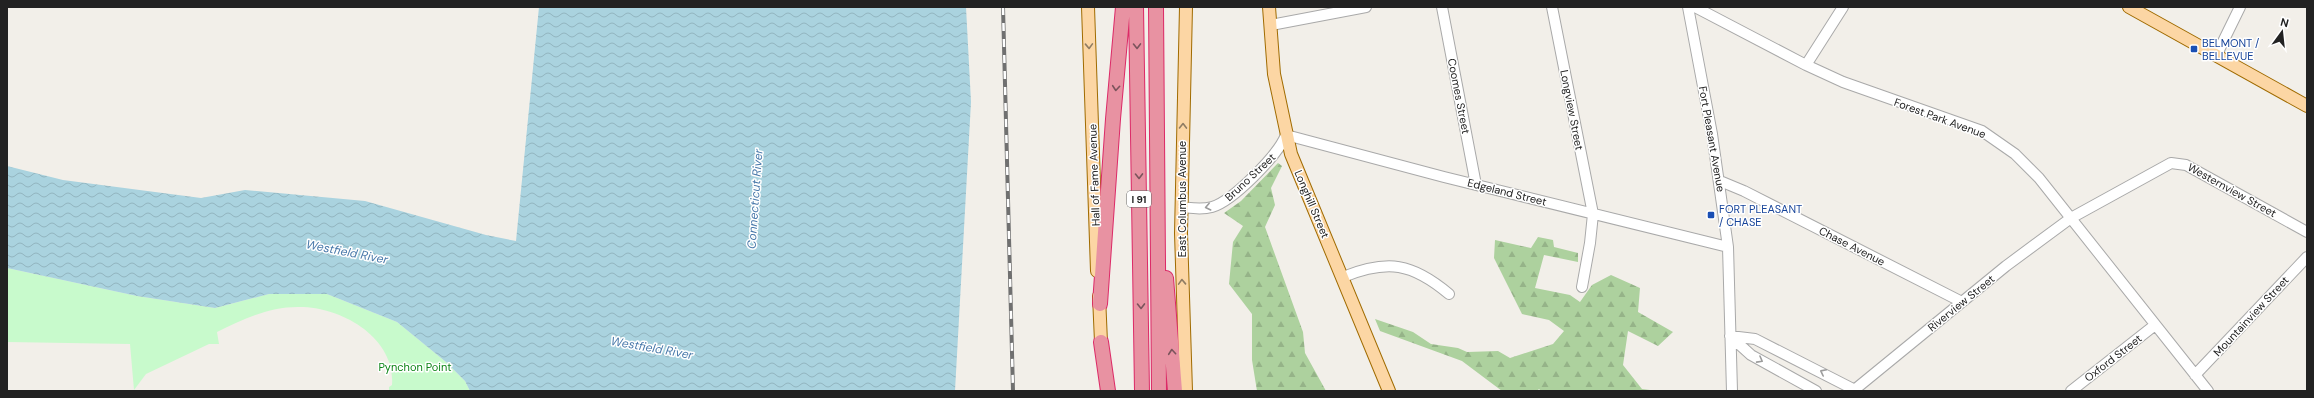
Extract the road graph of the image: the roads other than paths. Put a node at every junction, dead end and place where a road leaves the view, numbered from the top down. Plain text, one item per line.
1 (1088, 7) edge
2 (1124, 7) edge
3 (1136, 7) edge
4 (1156, 7) edge
5 (1188, 7) edge
6 (1265, 7) edge
7 (1269, 7) edge
8 (1366, 7) edge
9 (1442, 7) edge
10 (1552, 7) edge
11 (1688, 7) edge
12 (1695, 7) edge
13 (1843, 7) edge
14 (2129, 7) edge
15 (2240, 7) edge
16 (1271, 25) junction
17 (2216, 56) junction
18 (1806, 65) junction
19 (2307, 106) edge
20 (1286, 135) junction
21 (1158, 161) junction
22 (1720, 181) junction
23 (1476, 185) junction
24 (1182, 207) junction
25 (1592, 214) junction
26 (2071, 218) junction
27 (2307, 232) edge
28 (1728, 247) junction
29 (2307, 257) edge
30 (1343, 277) junction
31 (1582, 287) dead end
32 (1449, 294) dead end
33 (1962, 302) junction
34 (1100, 304) junction
35 (2155, 325) junction
36 (1730, 336) junction
37 (1101, 342) junction
38 (2195, 376) junction
39 (1855, 390) edge
40 (1102, 391) edge
41 (1108, 391) edge
42 (1142, 391) edge
43 (1159, 391) edge
44 (1175, 391) edge
45 (1186, 391) edge
46 (1389, 391) edge
47 (1732, 391) edge
48 (1816, 391) edge
49 (2071, 391) edge
50 (2208, 391) edge

1 -> 34 main road, Hall of Fame Avenue
2 -> 34 highway
3 -> 42 highway, I 91
4 - 21 highway, I 91
24 -> 5 main road, East Columbus Avenue
6 - 16 main road
7 - 16 main road, Longhill Street
8 - 16 street
9 - 23 street, Coomes Street
10 - 25 street, Longview Street
11 - 22 street, Fort Pleasant Avenue
12 - 18 street, Forest Park Avenue
13 - 18 street
14 - 17 main road
15 - 17 street
16 - 20 main road, Longhill Street
17 - 19 main road
18 - 26 street, Forest Park Avenue
20 - 23 street, Edgeland Street
20 -> 24 street, Bruno Street
20 - 30 main road, Longhill Street
21 - 43 highway, I 91
44 -> 21 highway
22 - 28 street, Fort Pleasant Avenue
22 - 33 street, Chase Avenue
23 - 25 street, Edgeland Street
45 -> 24 main road, East Columbus Avenue
25 - 28 street, Edgeland Street
25 - 31 street, Longview Street
26 - 27 street, Westernview Street
26 - 33 street, Riverview Street
26 - 35 street, Forest Park Avenue
28 - 36 street, Fort Pleasant Avenue
29 - 38 street, Mountainview Street
30 - 32 street
30 - 46 main road, Longhill Street
33 - 39 street, Riverview Street
34 - 37 main road, Hall of Fame Avenue
35 - 38 street, Forest Park Avenue
35 - 49 street, Oxford Street
39 -> 36 street
36 - 47 street, Fort Pleasant Avenue
36 -> 48 street
37 - 40 highway
37 - 41 highway
38 - 50 street, Forest Park Avenue

